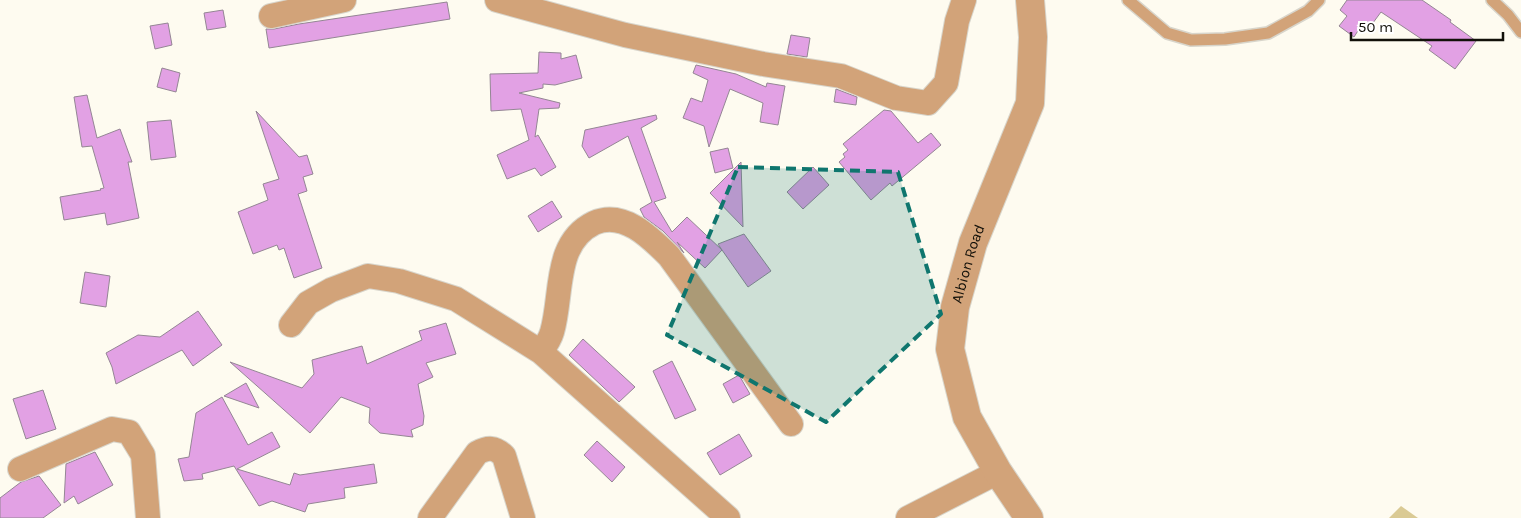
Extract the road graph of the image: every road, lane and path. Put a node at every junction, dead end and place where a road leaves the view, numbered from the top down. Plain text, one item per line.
1 (344, 0) edge
2 (497, 0) edge
3 (964, 0) edge
4 (1030, 0) edge
5 (1128, 0) edge
6 (1319, 0) edge
7 (1492, 0) edge
8 (271, 16) dead end
9 (1521, 32) edge
10 (291, 325) dead end
11 (541, 352) junction
12 (792, 424) dead end
13 (20, 469) dead end
14 (998, 472) junction
15 (148, 518) edge
16 (430, 518) edge
17 (522, 518) edge
18 (728, 518) edge
19 (908, 518) edge
20 (1029, 518) edge

1 - 8 street
2 - 3 street
4 - 14 street, Albion Road
5 - 6 lane
7 - 9 lane
10 - 11 street
11 - 12 street
11 - 18 street
13 - 15 street
14 - 19 street
14 - 20 street, Albion Road
16 - 17 street

